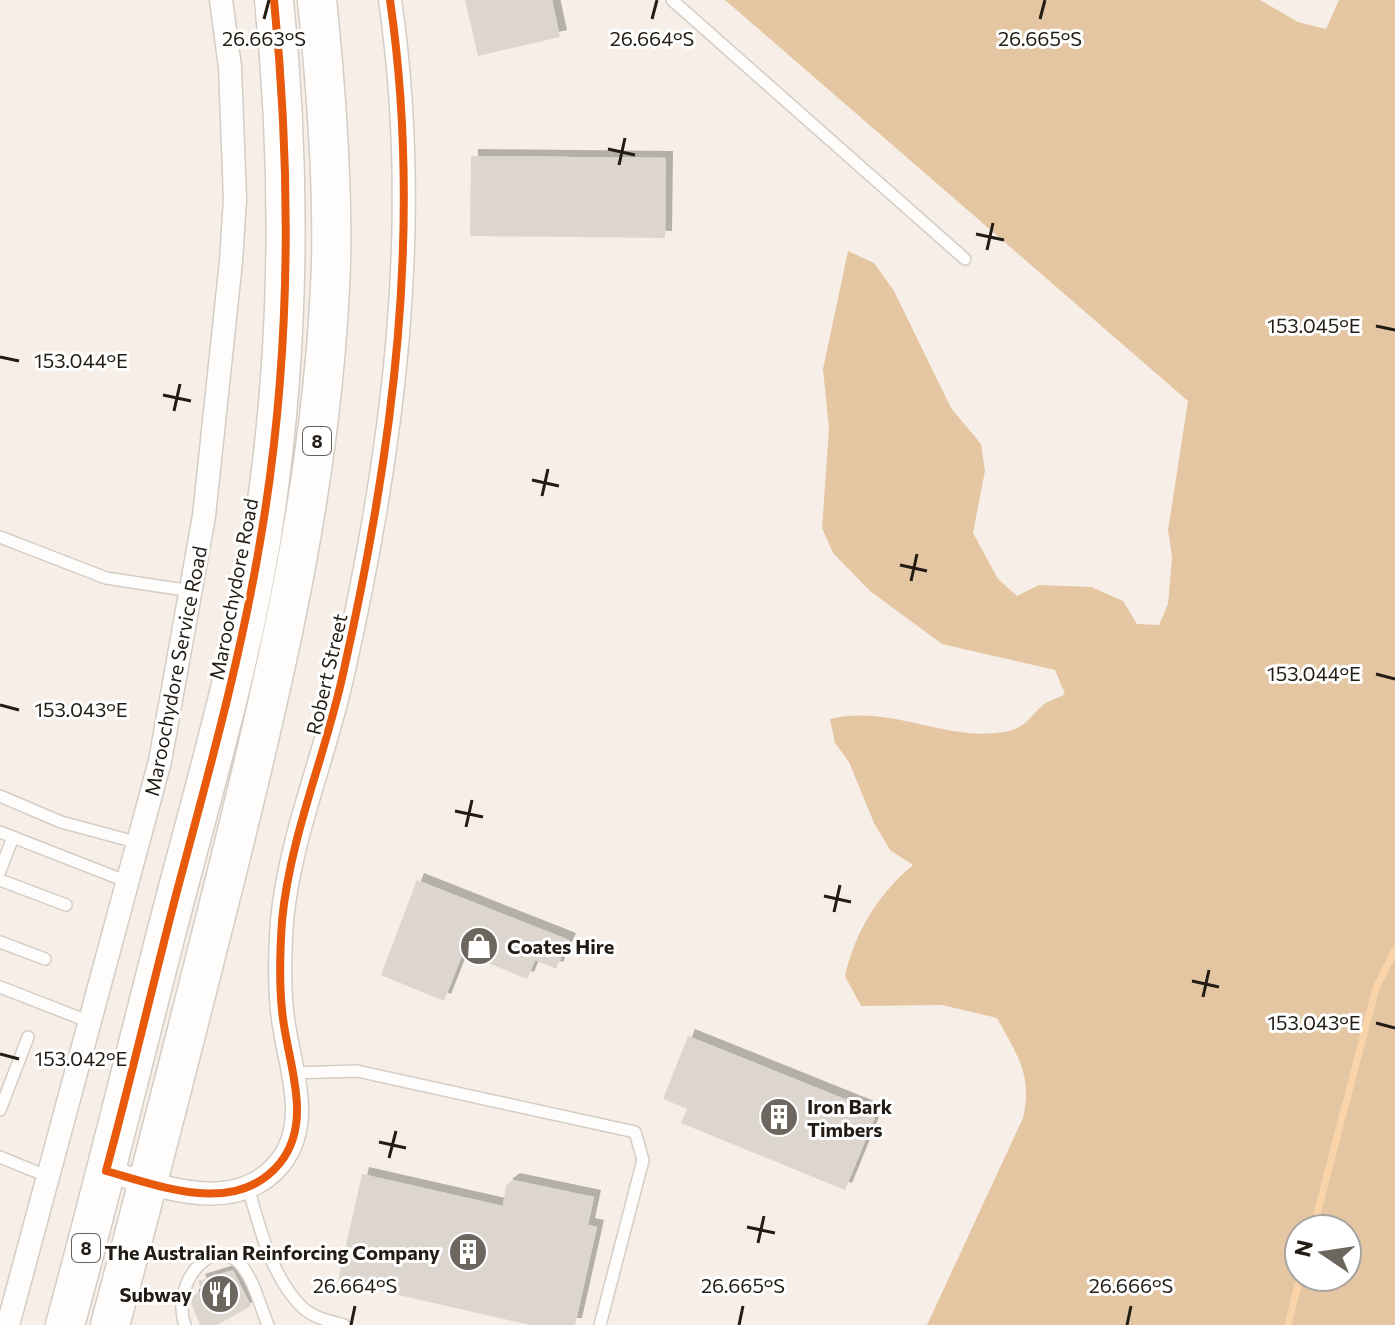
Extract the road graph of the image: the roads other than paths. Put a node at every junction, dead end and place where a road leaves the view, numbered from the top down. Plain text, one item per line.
1 (221, 0) edge
2 (274, 0) edge
3 (317, 0) edge
4 (390, 0) edge
5 (672, 0) edge
6 (965, 259) dead end
7 (0, 537) edge
8 (191, 591) junction
9 (0, 796) edge
10 (0, 832) edge
11 (13, 837) junction
12 (140, 843) junction
13 (0, 871) edge
14 (0, 880) edge
15 (129, 882) junction
16 (66, 905) dead end
17 (0, 942) edge
18 (45, 959) dead end
19 (0, 987) edge
20 (90, 1022) junction
21 (28, 1037) dead end
22 (292, 1073) junction
23 (0, 1110) edge
24 (0, 1157) edge
25 (106, 1171) junction
26 (49, 1177) junction
27 (149, 1183) junction
28 (248, 1187) junction
29 (7, 1296) edge
30 (8, 1325) edge
31 (65, 1325) edge
32 (110, 1325) edge
33 (185, 1325) edge
34 (268, 1325) edge
35 (344, 1325) edge
36 (600, 1325) edge

1 - 8 street, Maroochydore Service Road
2 - 25 highway, Maroochydore Road / 8
3 - 27 highway, 8
4 - 22 street, Robert Street
5 - 6 lane
7 - 8 lane
8 - 12 street, Maroochydore Service Road
9 - 12 lane
10 - 11 lane
11 - 13 lane
11 - 15 lane
12 - 15 street, Maroochydore Service Road
14 - 16 lane
15 - 20 street, Maroochydore Service Road
17 - 18 lane
19 - 20 lane
20 - 26 street, Maroochydore Service Road
21 - 23 lane
22 - 28 street, Robert Street
22 - 36 lane
24 - 26 lane
25 - 27 street, Robert Street
25 - 31 highway, Maroochydore Road / 8
26 - 29 street, Maroochydore Service Road
27 - 28 street, Robert Street
27 - 32 highway, 8
28 - 35 lane
29 - 30 street, Maroochydore Service Road
33 - 34 lane

